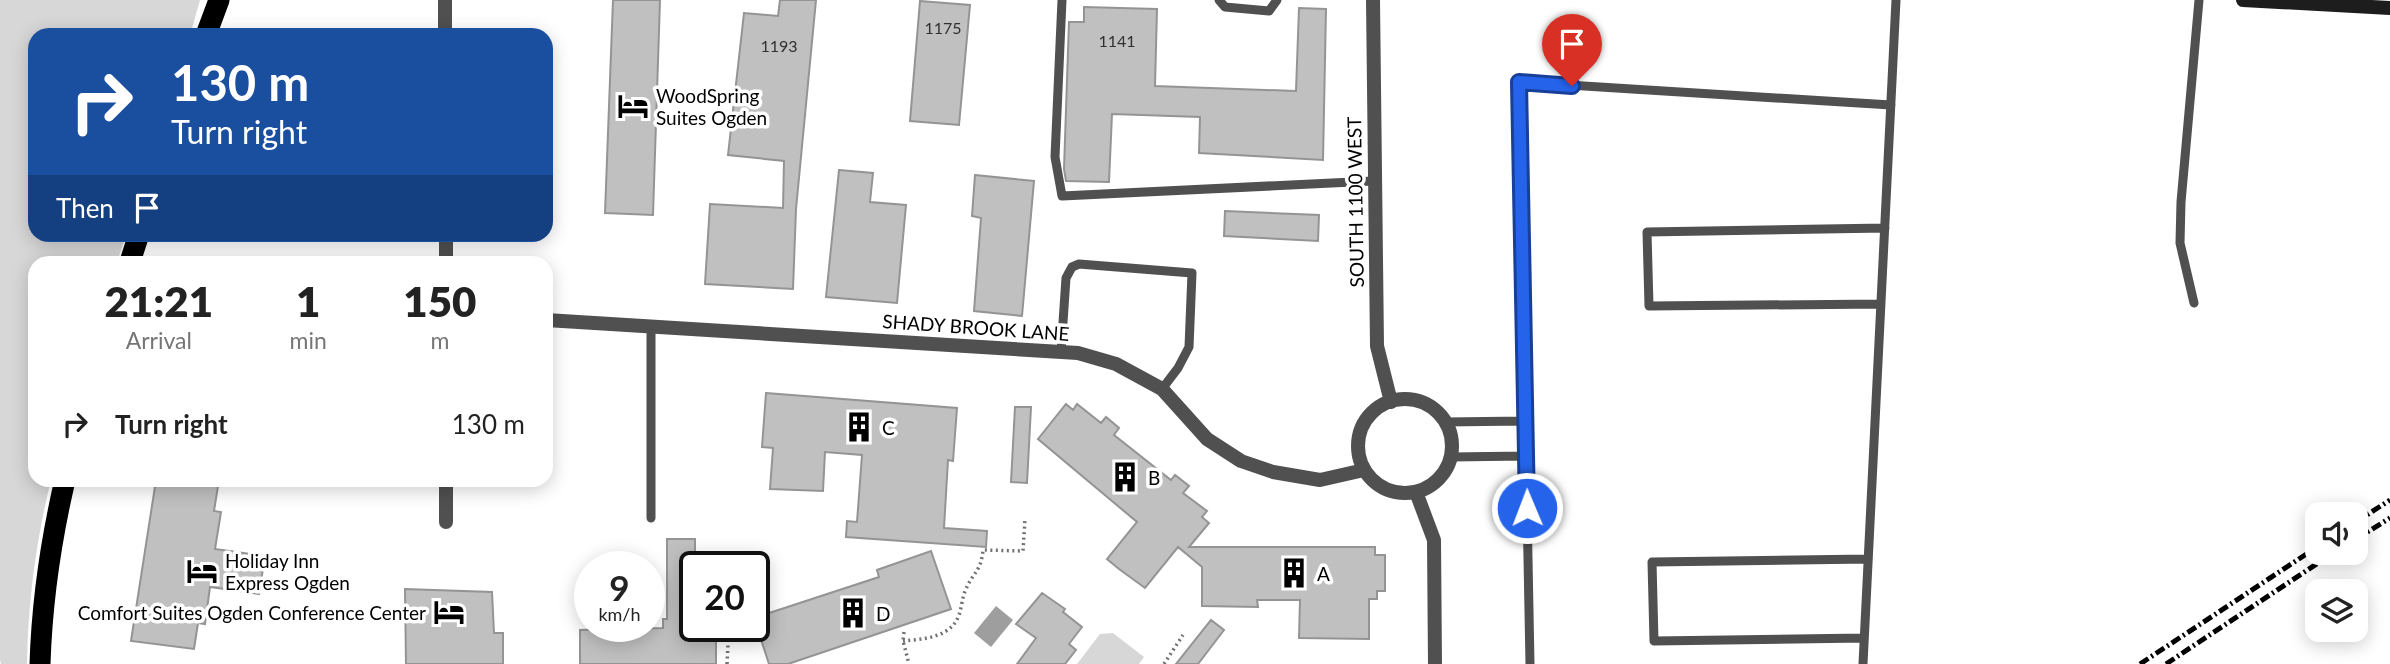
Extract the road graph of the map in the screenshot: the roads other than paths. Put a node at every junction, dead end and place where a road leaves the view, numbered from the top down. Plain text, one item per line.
1 (219, 0) edge
2 (445, 0) edge
3 (1062, 0) edge
4 (1219, 0) edge
5 (1277, 0) edge
6 (1373, 0) edge
7 (1896, 0) edge
8 (2199, 0) edge
9 (2243, 0) edge
10 (2390, 8) edge
11 (209, 28) edge
12 (445, 28) edge
13 (1891, 105) junction
14 (1373, 181) junction
15 (1885, 228) junction
16 (2194, 303) dead end
17 (1881, 304) junction
18 (553, 320) edge
19 (651, 327) junction
20 (1061, 352) junction
21 (1162, 389) junction
22 (1391, 402) junction
23 (1525, 421) junction
24 (1445, 422) junction
25 (1526, 456) junction
26 (1451, 457) junction
27 (1364, 470) junction
28 (63, 487) edge
29 (446, 487) edge
30 (1416, 492) junction
31 (651, 518) dead end
32 (446, 522) dead end
33 (1868, 559) junction
34 (1864, 638) junction
35 (40, 664) edge
36 (1435, 664) edge
37 (1530, 664) edge
38 (1863, 664) edge

1 - 11 highway
2 - 12 street
3 - 14 lane
4 - 5 lane
6 - 14 street, SOUTH 1100 WEST
7 - 13 lane
8 - 16 lane
9 - 10 street
13 - 15 lane
13 - 23 lane
14 - 22 street, SOUTH 1100 WEST
15 - 17 lane
15 - 17 lane
17 - 33 lane
18 - 19 street, SHADY BROOK LANE
19 - 20 street, SHADY BROOK LANE
19 - 31 lane
20 - 21 street, SHADY BROOK LANE
20 - 21 lane
21 - 27 street, SHADY BROOK LANE
22 - 24 street
22 - 27 street
23 - 24 lane
23 - 25 lane
24 - 26 street
25 - 26 lane
25 - 37 lane
26 - 30 street
27 - 30 street
28 - 35 highway
29 - 32 street
30 - 36 street
33 - 34 lane
33 - 34 lane
34 - 38 lane

